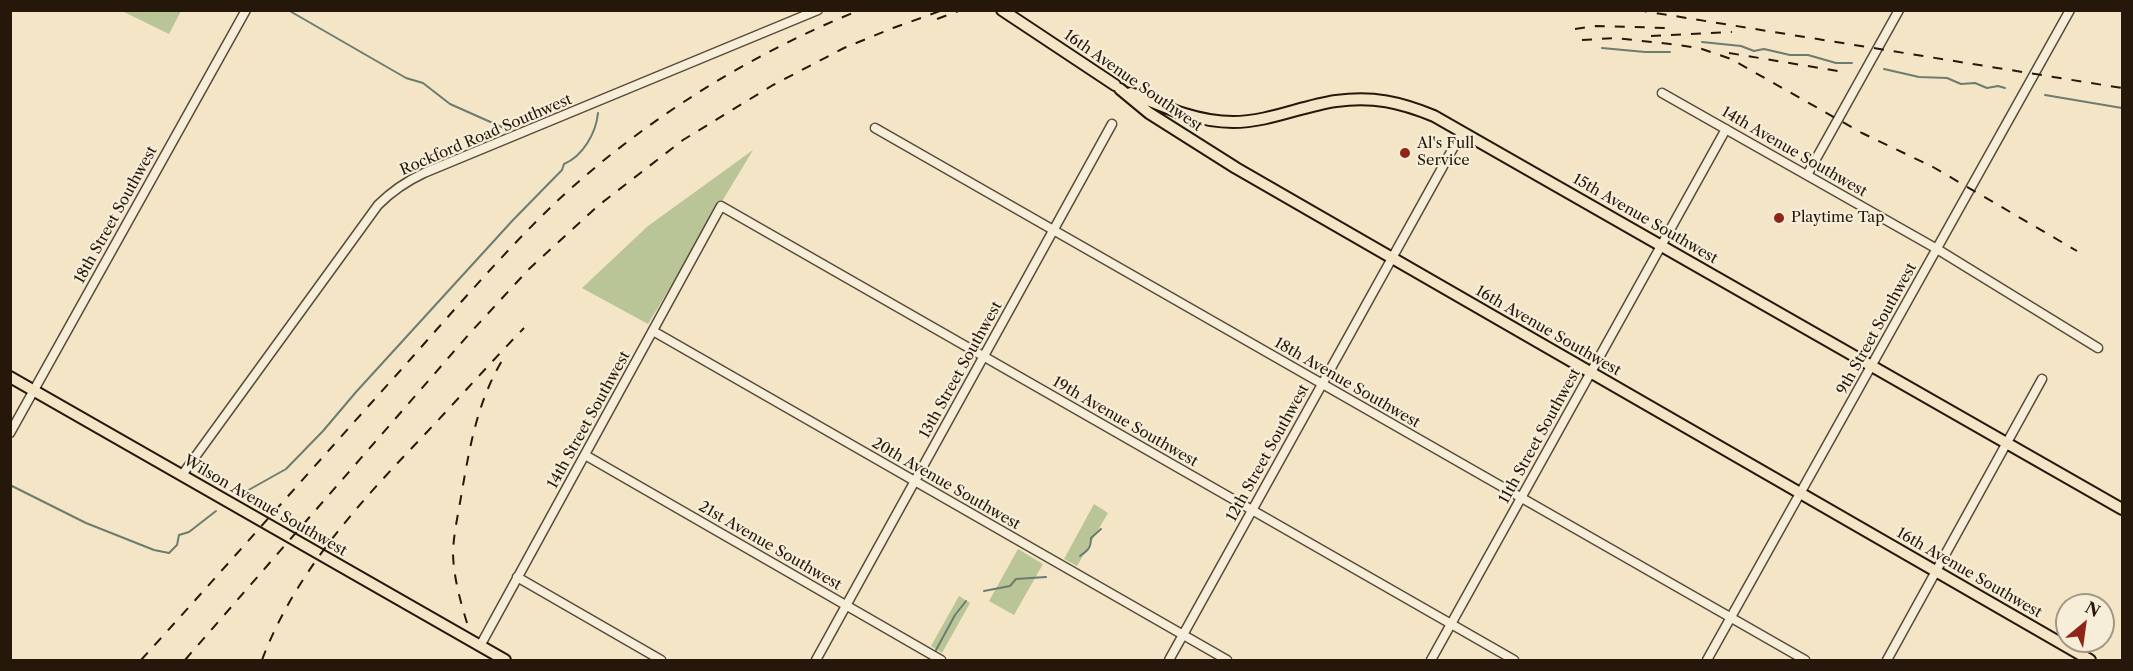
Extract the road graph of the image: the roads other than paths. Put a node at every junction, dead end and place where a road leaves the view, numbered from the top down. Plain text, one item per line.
1 (246, 10) edge
2 (818, 10) edge
3 (1002, 10) edge
4 (2070, 10) edge
5 (1899, 11) edge
6 (1118, 87) junction
7 (1662, 93) dead end
8 (1112, 124) dead end
9 (875, 128) dead end
10 (1726, 129) junction
11 (1462, 132) junction
12 (1807, 175) junction
13 (721, 206) joint
14 (1053, 231) junction
15 (1662, 246) junction
16 (1937, 249) junction
17 (1392, 258) junction
18 (653, 331) junction
19 (2098, 348) dead end
20 (984, 356) junction
21 (1872, 366) junction
22 (1591, 373) junction
23 (10, 377) edge
24 (2042, 379) dead end
25 (1322, 384) junction
26 (34, 391) junction
27 (10, 433) edge
28 (2007, 444) junction
29 (585, 455) junction
30 (182, 475) junction
31 (915, 481) junction
32 (1801, 494) junction
33 (1521, 498) junction
34 (1252, 510) junction
35 (2122, 510) edge
36 (1936, 572) junction
37 (518, 578) junction
38 (846, 606) junction
39 (1731, 618) junction
40 (1451, 624) junction
41 (1183, 635) junction
42 (480, 646) junction
43 (505, 660) edge
44 (661, 660) edge
45 (816, 660) edge
46 (941, 660) edge
47 (1169, 660) edge
48 (1227, 660) edge
49 (1431, 660) edge
50 (1514, 660) edge
51 (1707, 660) edge
52 (1805, 660) edge
53 (1887, 660) edge
54 (2090, 660) edge

1 - 26 street, 18th Street Southwest
2 - 30 street, Rockford Road Southwest
3 - 6 main road, 16th Avenue Southwest
4 - 16 street, 9th Street Southwest
5 - 12 street
6 - 11 main road, 15th Avenue Southwest
6 - 17 main road, 16th Avenue Southwest
7 - 10 street, 14th Avenue Southwest
8 - 14 street, 13th Street Southwest
9 - 14 street, 18th Avenue Southwest
10 - 12 street, 14th Avenue Southwest
10 - 15 street, 11th Street Southwest
11 - 15 main road, 15th Avenue Southwest
11 - 17 street, 12th Street Southwest
12 - 16 street, 14th Avenue Southwest
13 - 18 street, 14th Street Southwest
13 - 20 street, 19th Avenue Southwest
14 - 20 street, 13th Street Southwest
14 - 25 street, 18th Avenue Southwest
15 - 21 main road, 15th Avenue Southwest
15 - 22 street, 11th Street Southwest
16 - 19 street, 14th Avenue Southwest
16 - 21 street, 9th Street Southwest
17 - 22 main road, 16th Avenue Southwest
17 - 25 street, 12th Street Southwest
18 - 29 street, 14th Street Southwest
18 - 31 street, 20th Avenue Southwest
20 - 31 street, 13th Street Southwest
20 - 34 street, 19th Avenue Southwest
21 - 28 main road, 15th Avenue Southwest
21 - 32 street, 9th Street Southwest
22 - 32 main road, 16th Avenue Southwest
22 - 33 street, 11th Street Southwest
23 - 26 main road, Wilson Avenue Southwest
24 - 28 street
25 - 33 street, 18th Avenue Southwest
25 - 34 street, 12th Street Southwest
26 - 27 street, 18th Street Southwest
26 - 30 main road, Wilson Avenue Southwest
28 - 35 main road, 15th Avenue Southwest
28 - 36 street
29 - 37 street, 14th Street Southwest
29 - 38 street, 21st Avenue Southwest
30 - 42 main road, Wilson Avenue Southwest
31 - 38 street, 13th Street Southwest
31 - 41 street, 20th Avenue Southwest
32 - 36 main road, 16th Avenue Southwest
32 - 39 street, 9th Street Southwest
33 - 39 street, 18th Avenue Southwest
33 - 40 street, 11th Street Southwest
34 - 40 street, 19th Avenue Southwest
34 - 41 street, 12th Street Southwest
36 - 53 street
36 - 54 main road, 16th Avenue Southwest
37 - 42 street, 14th Street Southwest
37 - 44 street
38 - 45 street, 13th Street Southwest
38 - 46 street, 21st Avenue Southwest
39 - 51 street, 9th Street Southwest
39 - 52 street, 18th Avenue Southwest
40 - 49 street, 11th Street Southwest
40 - 50 street, 19th Avenue Southwest
41 - 47 street, 12th Street Southwest
41 - 48 street, 20th Avenue Southwest
42 - 43 main road, Wilson Avenue Southwest

